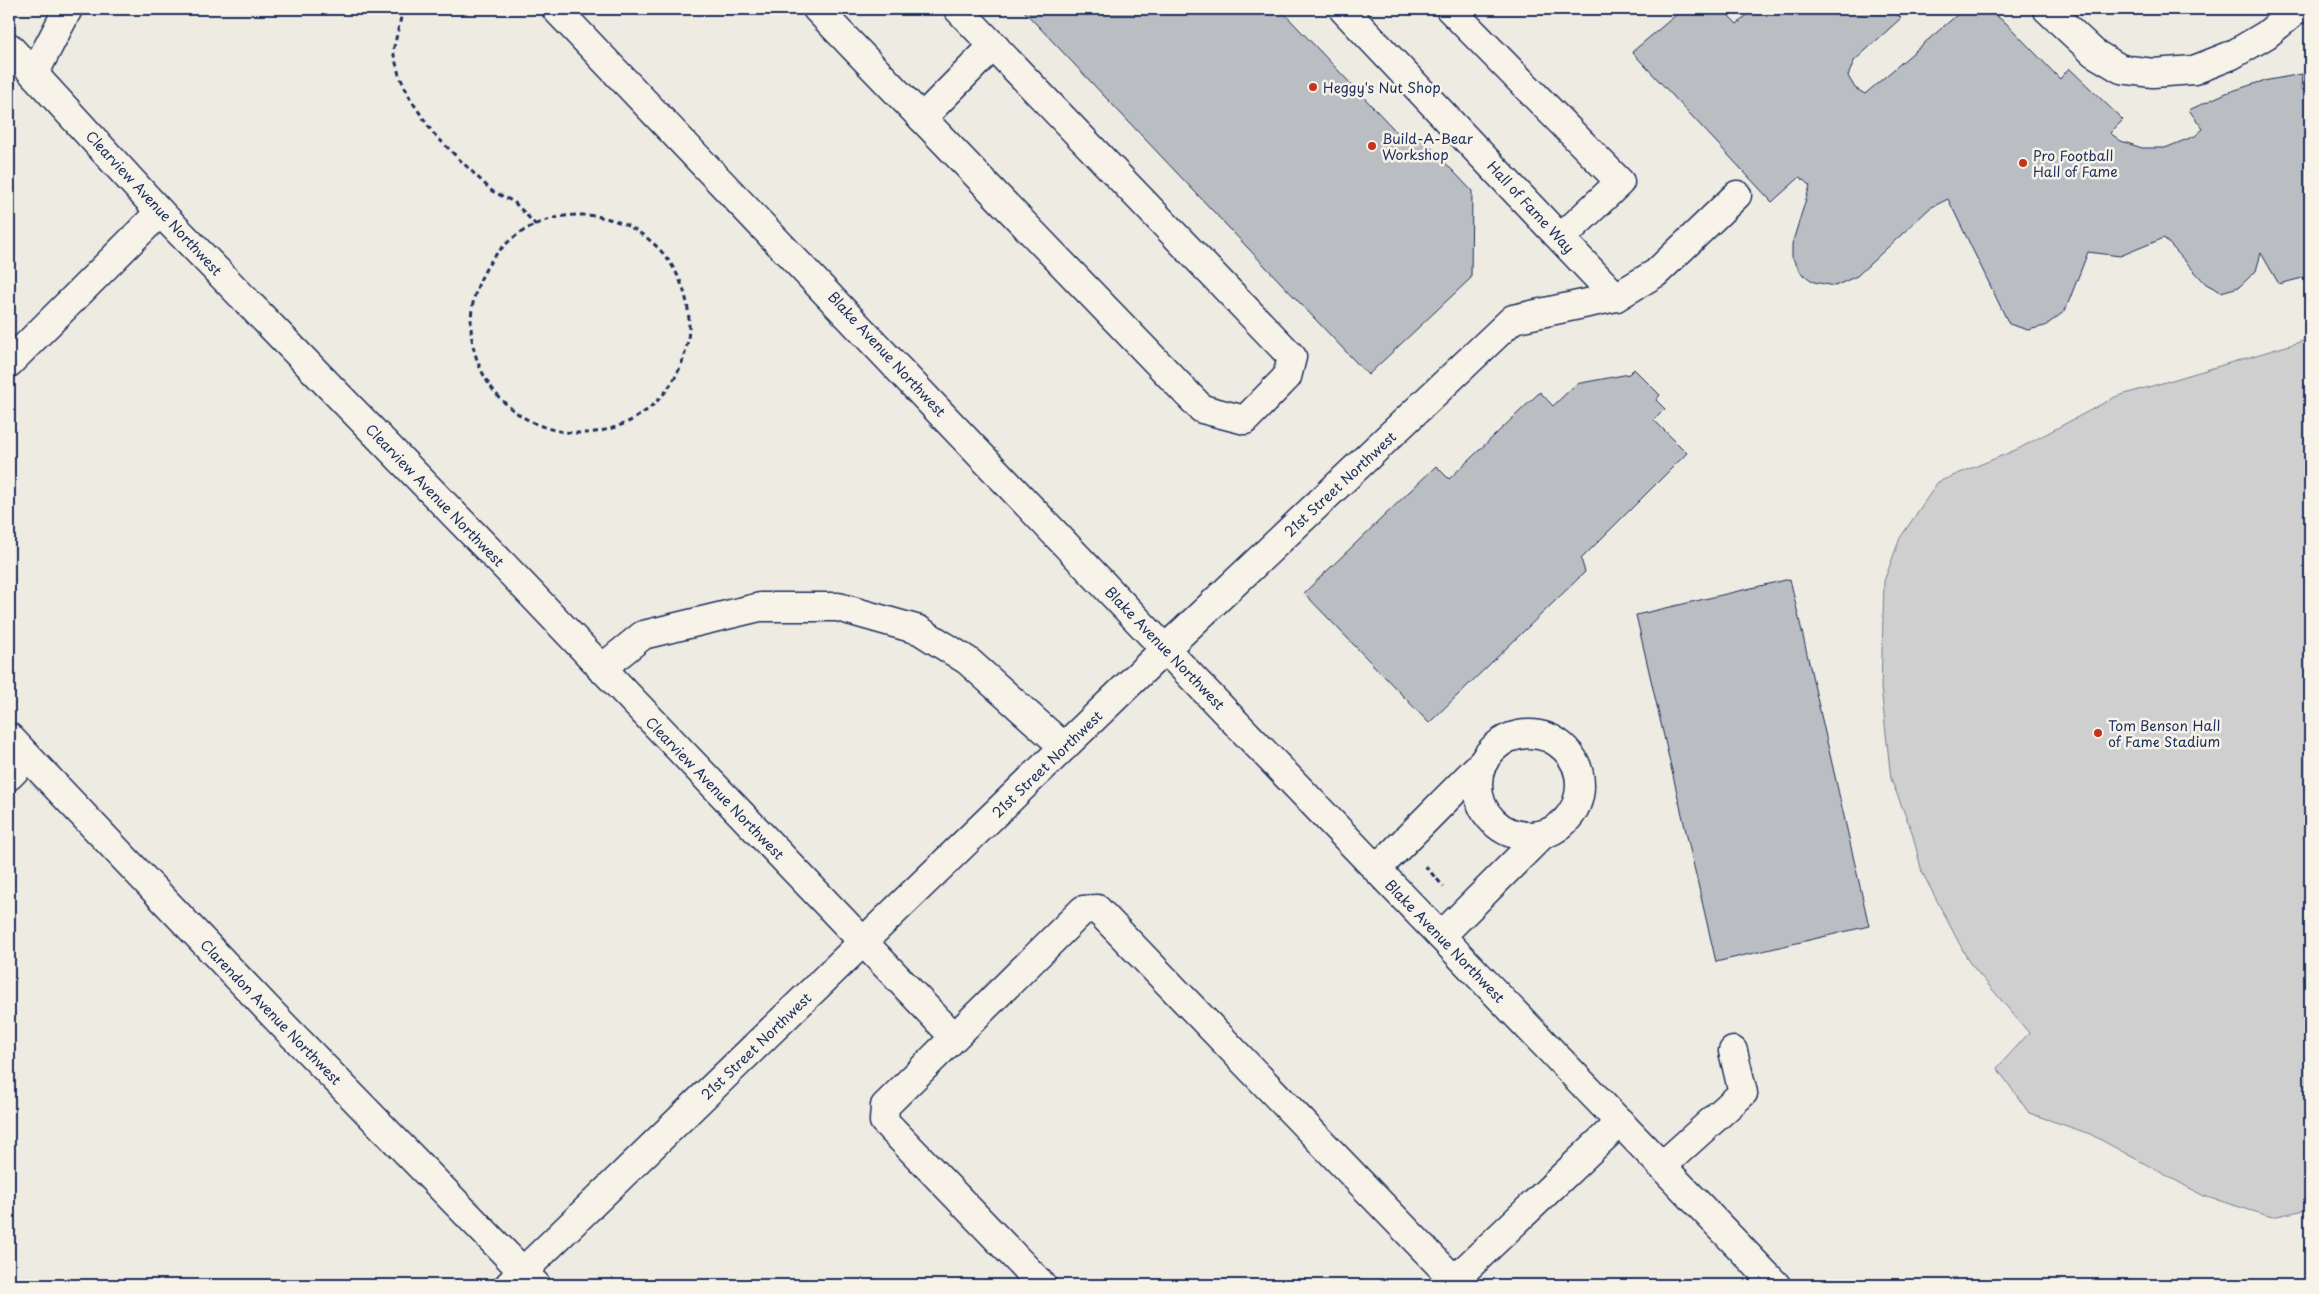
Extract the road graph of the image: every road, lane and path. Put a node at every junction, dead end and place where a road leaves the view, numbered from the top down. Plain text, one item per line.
1 (68, 9) edge
2 (403, 9) edge
3 (556, 9) edge
4 (817, 9) edge
5 (958, 9) edge
6 (1343, 9) edge
7 (1450, 9) edge
8 (2046, 9) edge
9 (2298, 9) edge
10 (994, 45) junction
11 (9, 47) edge
12 (34, 74) junction
13 (922, 118) junction
14 (1737, 195) dead end
15 (160, 212) junction
16 (536, 225) junction
17 (1561, 238) junction
18 (1616, 297) junction
19 (9, 363) edge
20 (1166, 649) junction
21 (601, 669) junction
22 (9, 737) edge
23 (1064, 747) junction
24 (28, 757) junction
25 (1484, 761) junction
26 (9, 776) edge
27 (1542, 835) junction
28 (1419, 860) dead end
29 (1377, 869) junction
30 (1445, 887) dead end
31 (1441, 936) junction
32 (862, 942) junction
33 (954, 1037) junction
34 (1733, 1051) dead end
35 (1620, 1122) junction
36 (1662, 1166) junction
37 (523, 1281) edge
38 (1454, 1284) edge
39 (1042, 1285) edge
40 (1776, 1285) edge

1 - 12 street
2 - 16 path
3 - 20 street, Blake Avenue Northwest
4 - 13 street
5 - 10 street
6 - 17 street, Hall of Fame Way
7 - 17 street
8 - 9 street
10 - 13 street
10 - 13 street
11 - 12 street, Clearview Avenue Northwest
12 - 15 street, Clearview Avenue Northwest
14 - 18 street, 21st Street Northwest
15 - 19 street
15 - 21 street, Clearview Avenue Northwest
16 - 16 path
17 - 18 street, Hall of Fame Way
18 - 20 street, 21st Street Northwest
20 - 23 street, 21st Street Northwest
20 - 29 street, Blake Avenue Northwest
21 - 23 street
21 - 32 street, Clearview Avenue Northwest
22 - 24 street, Clarendon Avenue Northwest
23 - 32 street, 21st Street Northwest
24 - 26 street
24 - 37 street, Clarendon Avenue Northwest
25 - 27 street
25 - 27 street
25 - 29 street
27 - 31 street
28 - 30 path
29 - 31 street, Blake Avenue Northwest
31 - 35 street, Blake Avenue Northwest
32 - 33 street, Clearview Avenue Northwest
32 - 37 street, 21st Street Northwest
33 - 38 street
33 - 39 street
34 - 36 street
35 - 36 street, Blake Avenue Northwest
35 - 38 street
36 - 40 street, Blake Avenue Northwest

